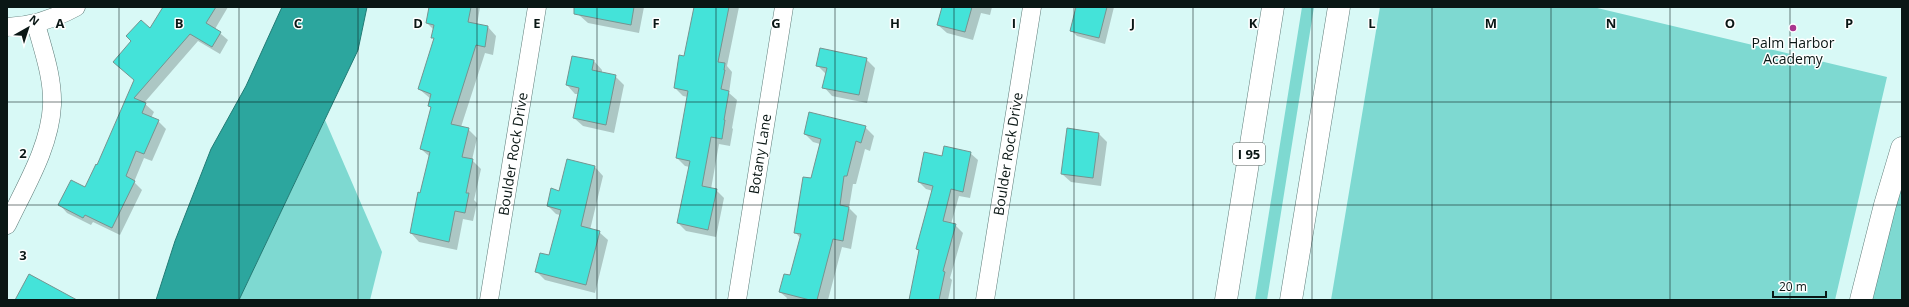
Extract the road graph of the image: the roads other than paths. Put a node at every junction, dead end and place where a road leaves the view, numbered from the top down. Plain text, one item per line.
1 (76, 7) edge
2 (537, 7) edge
3 (784, 7) edge
4 (1032, 7) edge
5 (1273, 7) edge
6 (1339, 7) edge
7 (36, 24) junction
8 (7, 28) edge
9 (1902, 148) edge
10 (7, 225) edge
11 (490, 300) edge
12 (737, 300) edge
13 (985, 300) edge
14 (1226, 300) edge
15 (1292, 300) edge
16 (1861, 300) edge

1 - 7 street
2 - 11 street, Boulder Rock Drive
3 - 12 street, Botany Lane
4 - 13 street, Boulder Rock Drive
5 - 14 main road, I 95
6 - 15 main road
7 - 8 street
7 - 10 street
9 - 16 main road

